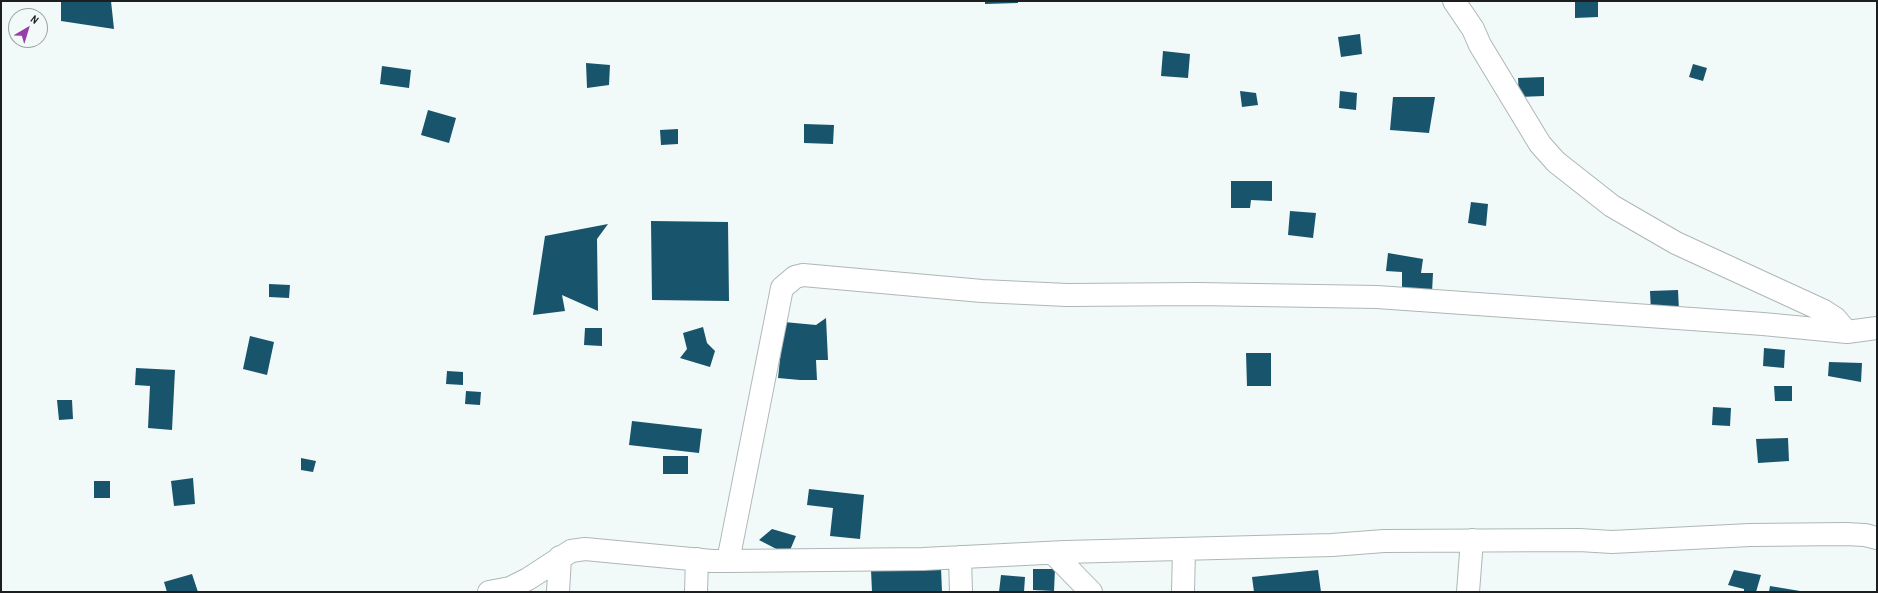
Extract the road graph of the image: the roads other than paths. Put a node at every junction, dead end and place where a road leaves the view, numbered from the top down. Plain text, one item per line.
1 (1461, 5) edge
2 (1877, 328) edge
3 (1847, 332) junction
4 (1877, 538) edge
5 (1472, 540) junction
6 (1184, 549) junction
7 (1053, 553) junction
8 (560, 557) junction
9 (960, 557) junction
10 (697, 559) junction
11 (728, 561) junction
12 (489, 592) edge
13 (558, 592) edge
14 (696, 592) edge
15 (961, 592) edge
16 (1091, 592) edge
17 (1183, 592) edge
18 (1468, 592) edge

1 - 3 street
2 - 3 street
3 - 11 street
4 - 5 street
5 - 6 street
5 - 18 street
6 - 7 street
6 - 17 street
7 - 9 street
7 - 16 street
8 - 10 street
8 - 12 street
8 - 13 street
9 - 11 street
9 - 15 street
10 - 11 street
10 - 14 street

